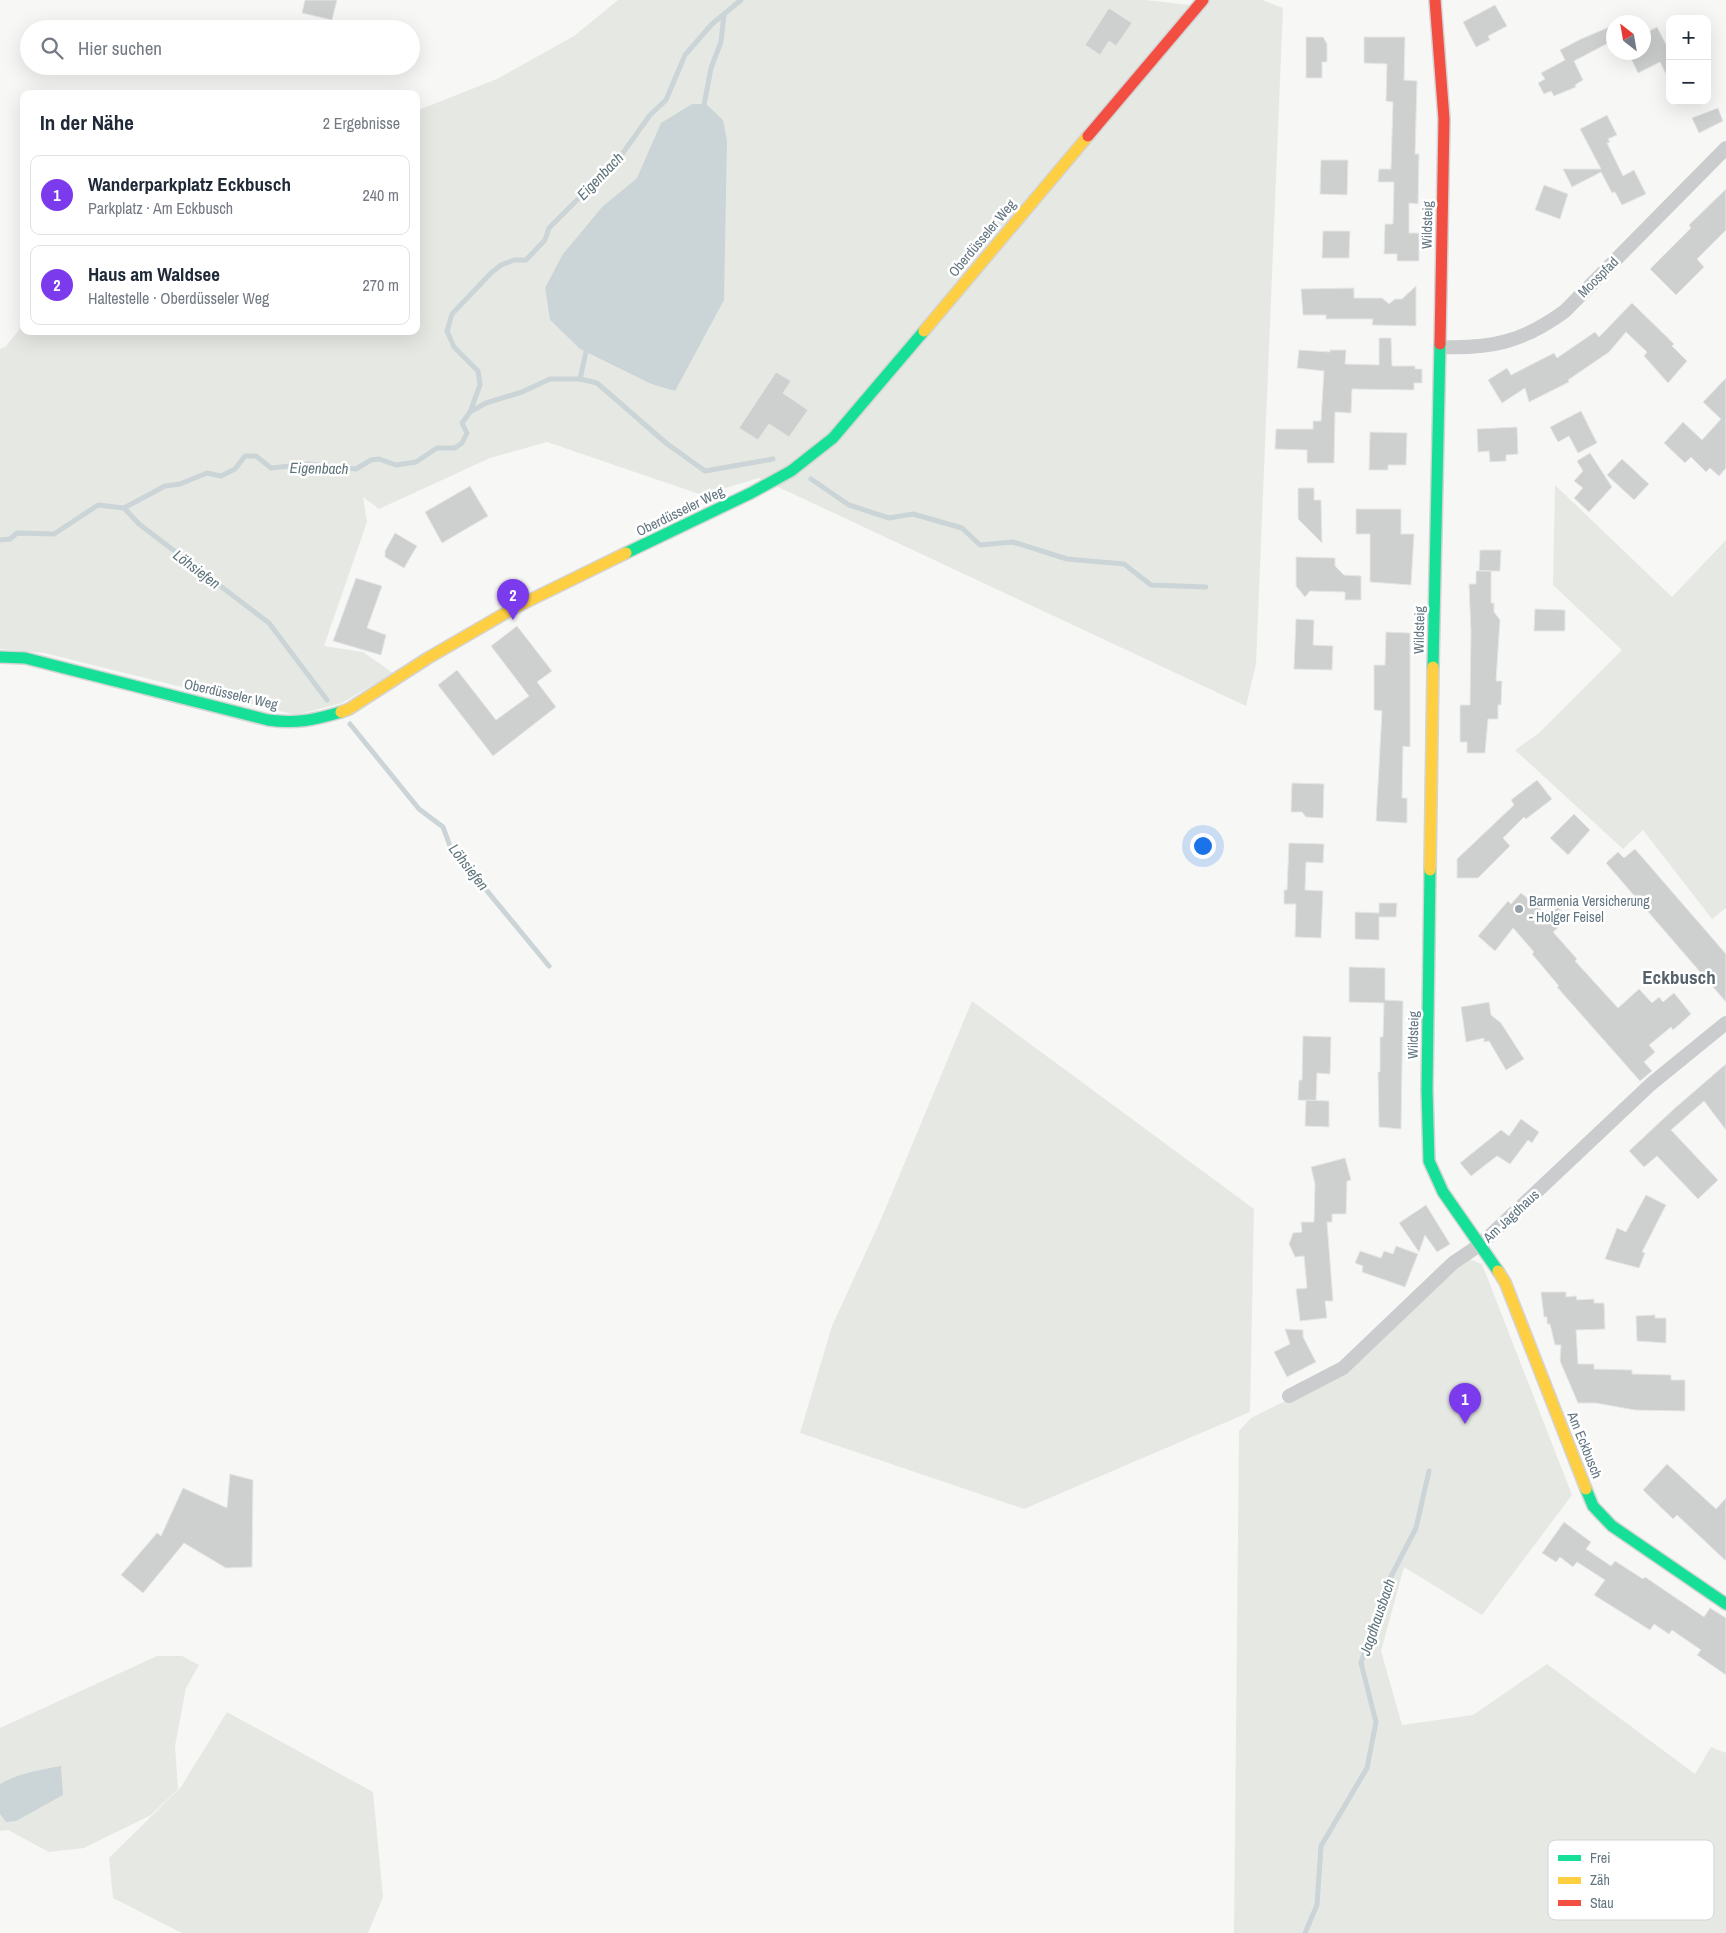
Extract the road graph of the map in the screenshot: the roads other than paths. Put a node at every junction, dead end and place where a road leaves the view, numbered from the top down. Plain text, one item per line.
1 (1203, 0) edge
2 (1435, 0) edge
3 (1726, 148) edge
4 (1440, 347) junction
5 (0, 657) edge
6 (1726, 1024) edge
7 (1481, 1244) junction
8 (1289, 1396) dead end
9 (1726, 1604) edge

1 - 5 street, Oberdüsseler Weg
2 - 4 street, Wildsteig
3 - 4 street, Moospfad
4 - 7 street, Wildsteig
6 - 7 street, Am Jagdhaus
7 - 8 street, Am Jagdhaus
7 - 9 street, Am Eckbusch

